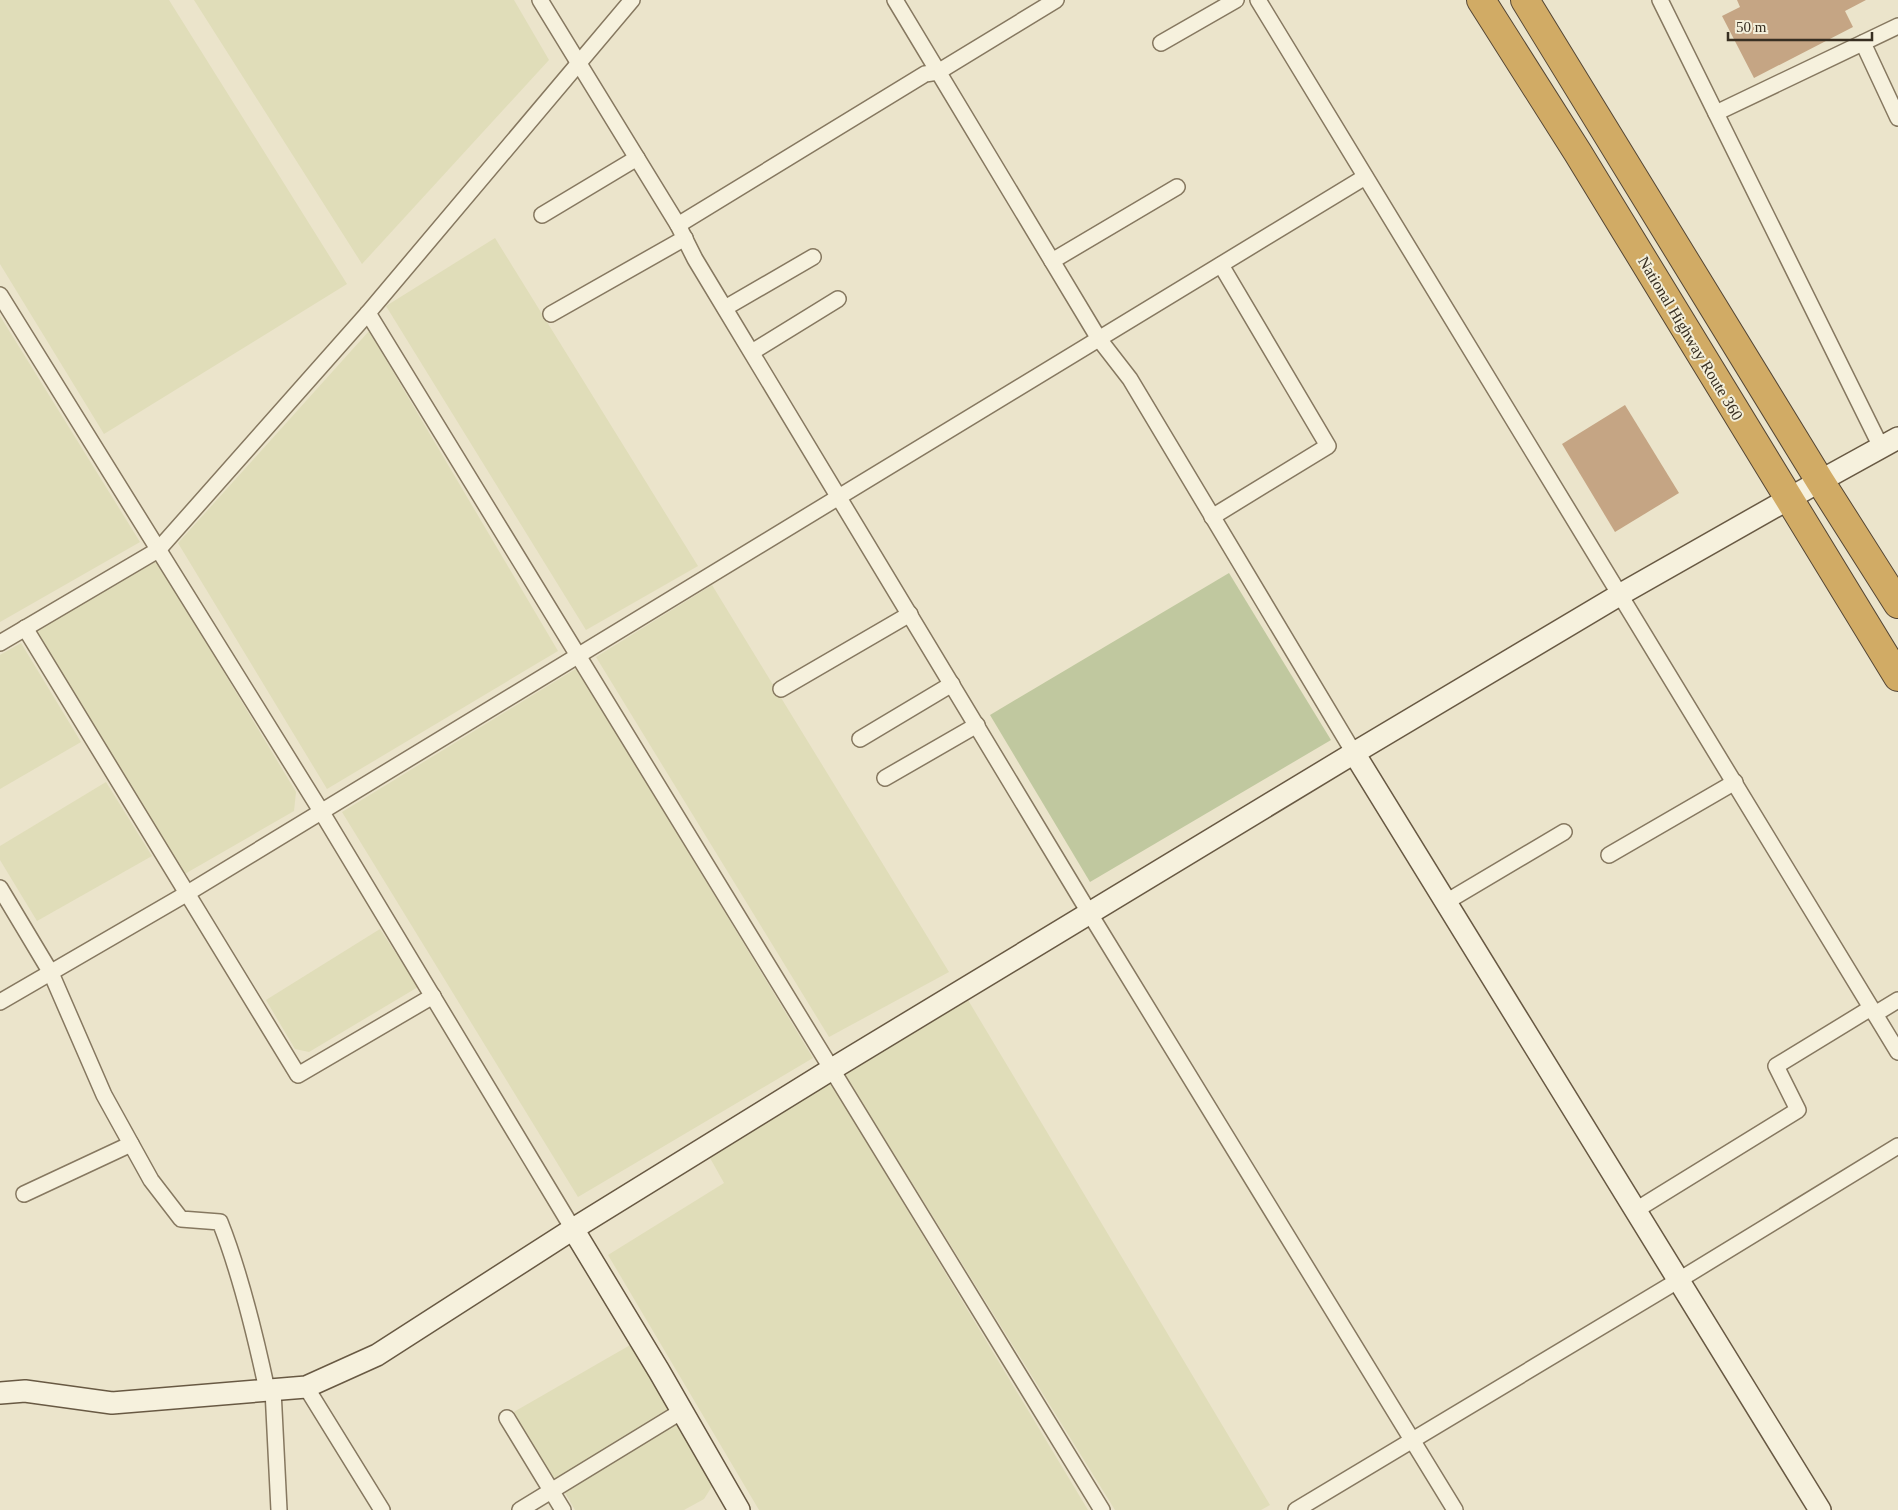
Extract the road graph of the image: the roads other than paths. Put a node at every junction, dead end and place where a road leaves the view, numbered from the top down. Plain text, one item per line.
1 (540, 0) edge
2 (632, 0) edge
3 (895, 0) edge
4 (1056, 0) edge
5 (1236, 0) edge
6 (1258, 0) edge
7 (1481, 0) edge
8 (1525, 0) edge
9 (1660, 0) edge
10 (1898, 26) edge
11 (1161, 43) dead end
12 (1863, 43) junction
13 (578, 64) junction
14 (938, 72) junction
15 (1716, 113) junction
16 (1898, 118) edge
17 (637, 158) junction
18 (1365, 177) junction
19 (1177, 188) dead end
20 (542, 215) dead end
21 (682, 231) junction
22 (813, 257) dead end
23 (1052, 261) junction
24 (1221, 265) junction
25 (0, 295) edge
26 (838, 299) dead end
27 (725, 308) junction
28 (368, 313) junction
29 (551, 314) dead end
30 (1099, 339) junction
31 (752, 352) junction
32 (1889, 442) edge
33 (1820, 481) junction
34 (840, 497) junction
35 (1788, 499) junction
36 (1212, 517) junction
37 (158, 550) junction
38 (1621, 594) junction
39 (1898, 604) edge
40 (910, 614) junction
41 (25, 628) junction
42 (0, 643) edge
43 (578, 654) junction
44 (1898, 677) edge
45 (952, 684) junction
46 (782, 689) dead end
47 (977, 725) junction
48 (860, 739) dead end
49 (1354, 753) junction
50 (885, 778) dead end
51 (1735, 782) junction
52 (321, 812) junction
53 (1564, 832) dead end
54 (1609, 855) dead end
55 (0, 888) edge
56 (186, 894) junction
57 (1446, 902) junction
58 (1090, 914) junction
59 (51, 973) junction
60 (433, 996) junction
61 (1898, 1000) edge
62 (0, 1002) edge
63 (1873, 1011) junction
64 (1898, 1052) edge
65 (832, 1069) junction
66 (131, 1144) junction
67 (1898, 1146) edge
68 (24, 1194) dead end
69 (1636, 1210) junction
70 (573, 1229) junction
71 (1679, 1280) junction
72 (306, 1387) junction
73 (270, 1390) junction
74 (0, 1393) edge
75 (682, 1411) junction
76 (507, 1418) dead end
77 (1412, 1440) junction
78 (552, 1491) junction
79 (279, 1510) edge
80 (382, 1510) edge
81 (520, 1510) edge
82 (563, 1510) edge
83 (739, 1510) edge
84 (1102, 1510) edge
85 (1296, 1510) edge
86 (1455, 1510) edge
87 (1820, 1510) edge

1 - 13 street
2 - 13 street
3 - 14 street
4 - 14 street
5 - 11 street
6 - 18 street
7 - 35 highway, National Highway Route 360
8 - 33 highway
9 - 15 street
10 - 12 street
12 - 15 street
12 - 16 street
13 - 17 street
13 - 28 street
14 - 21 street
14 - 23 street
15 - 32 street
17 - 20 street
17 - 21 street
18 - 24 street
18 - 38 street
19 - 23 street
21 - 27 street
21 - 29 street
22 - 27 street
23 - 30 street
24 - 30 street
24 - 36 street
25 - 37 street
26 - 31 street
27 - 31 street
28 - 37 street
28 - 43 street
30 - 34 street
30 - 36 street
31 - 34 street
32 - 33 street
33 - 35 street
33 - 39 highway
34 - 40 street
34 - 43 street
35 - 38 street
35 - 44 highway, National Highway Route 360
36 - 49 street
37 - 41 street
37 - 52 street
38 - 49 street
38 - 51 street
40 - 45 street
40 - 46 street
41 - 42 street
41 - 56 street
43 - 52 street
43 - 65 street
45 - 47 street
45 - 48 street
47 - 50 street
47 - 58 street
49 - 57 street
49 - 58 street
51 - 54 street
51 - 63 street
52 - 56 street
52 - 60 street
53 - 57 street
55 - 59 street
56 - 59 street
56 - 60 street
57 - 69 street
58 - 65 street
58 - 77 street
59 - 62 street
59 - 66 street
60 - 70 street
61 - 63 street
63 - 64 street
63 - 69 street
65 - 70 street
65 - 84 street
66 - 68 street
66 - 73 street
67 - 71 street
69 - 71 street
70 - 72 street
70 - 75 street
71 - 77 street
71 - 87 street
72 - 73 street
72 - 80 street
73 - 74 street
73 - 79 street
75 - 78 street
75 - 83 street
76 - 78 street
77 - 85 street
77 - 86 street
78 - 81 street
78 - 82 street

